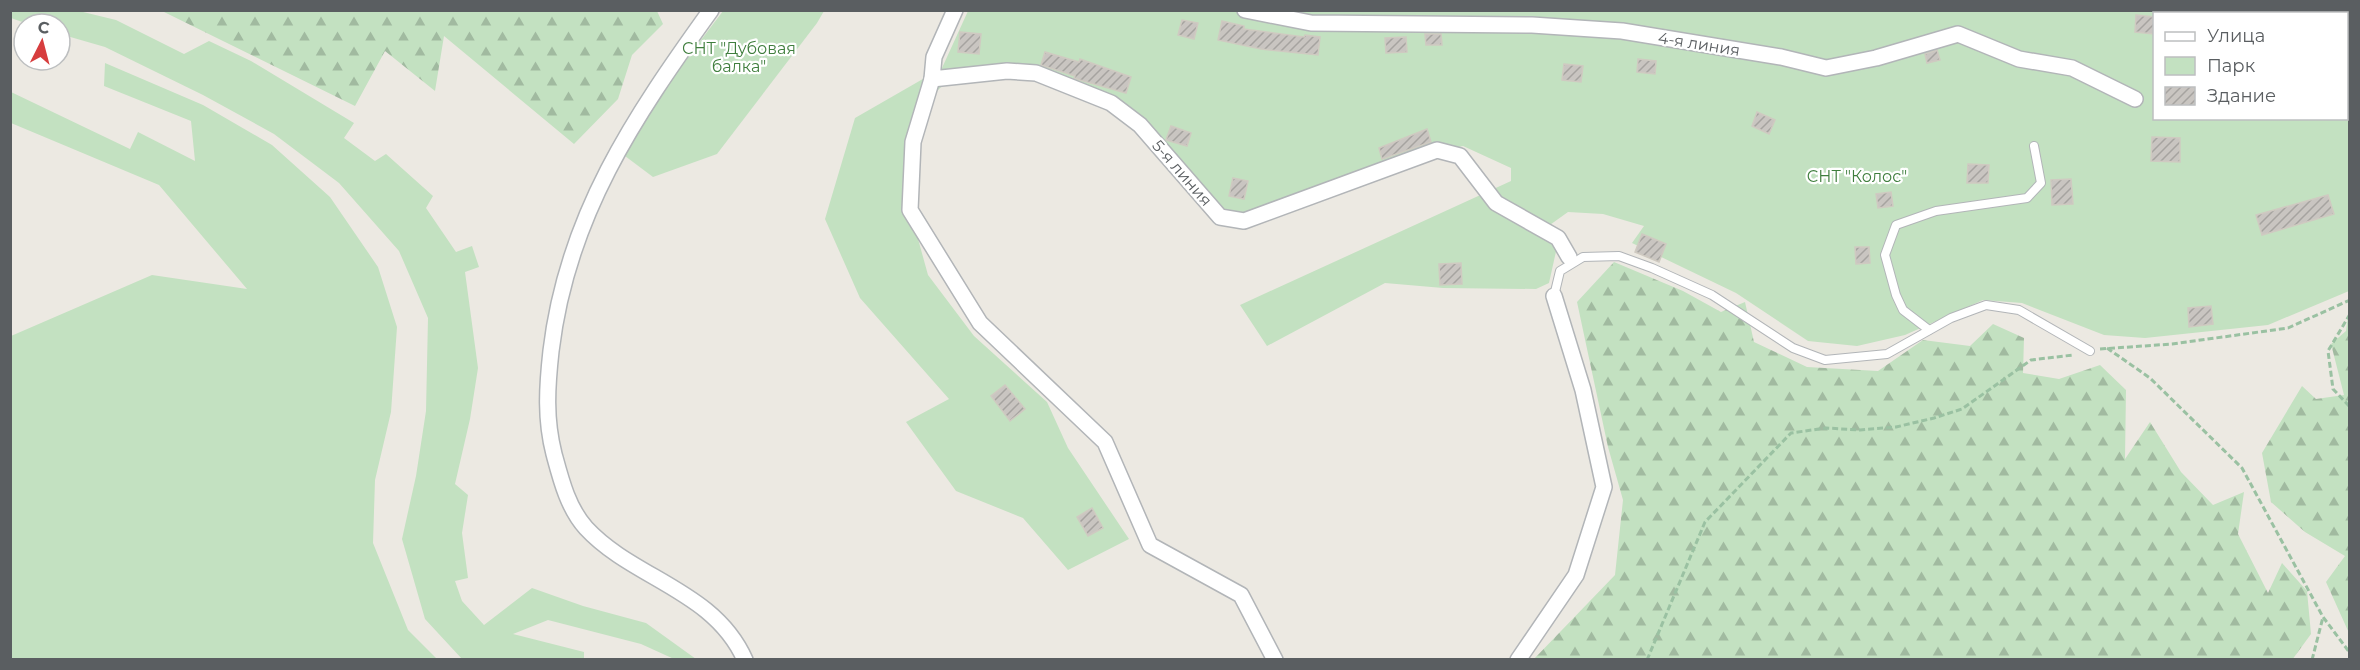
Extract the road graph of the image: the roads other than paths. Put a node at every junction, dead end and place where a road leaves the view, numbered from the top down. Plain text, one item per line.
1 (711, 10) edge
2 (955, 10) edge
3 (1245, 10) edge
4 (2298, 10) edge
5 (2313, 12) edge
6 (932, 78) junction
7 (2135, 99) dead end
8 (2034, 146) dead end
9 (1569, 257) dead end
10 (1554, 296) joint
11 (1929, 330) junction
12 (2090, 351) road end
13 (745, 660) edge
14 (1275, 660) edge
15 (1518, 660) edge

1 - 13 street
2 - 6 street
3 - 7 street, 4-я линия
4 - 5 street
6 - 9 street, 5-я линия
6 - 14 street
8 - 11 lane
10 - 11 lane
10 - 15 street
11 - 12 lane

